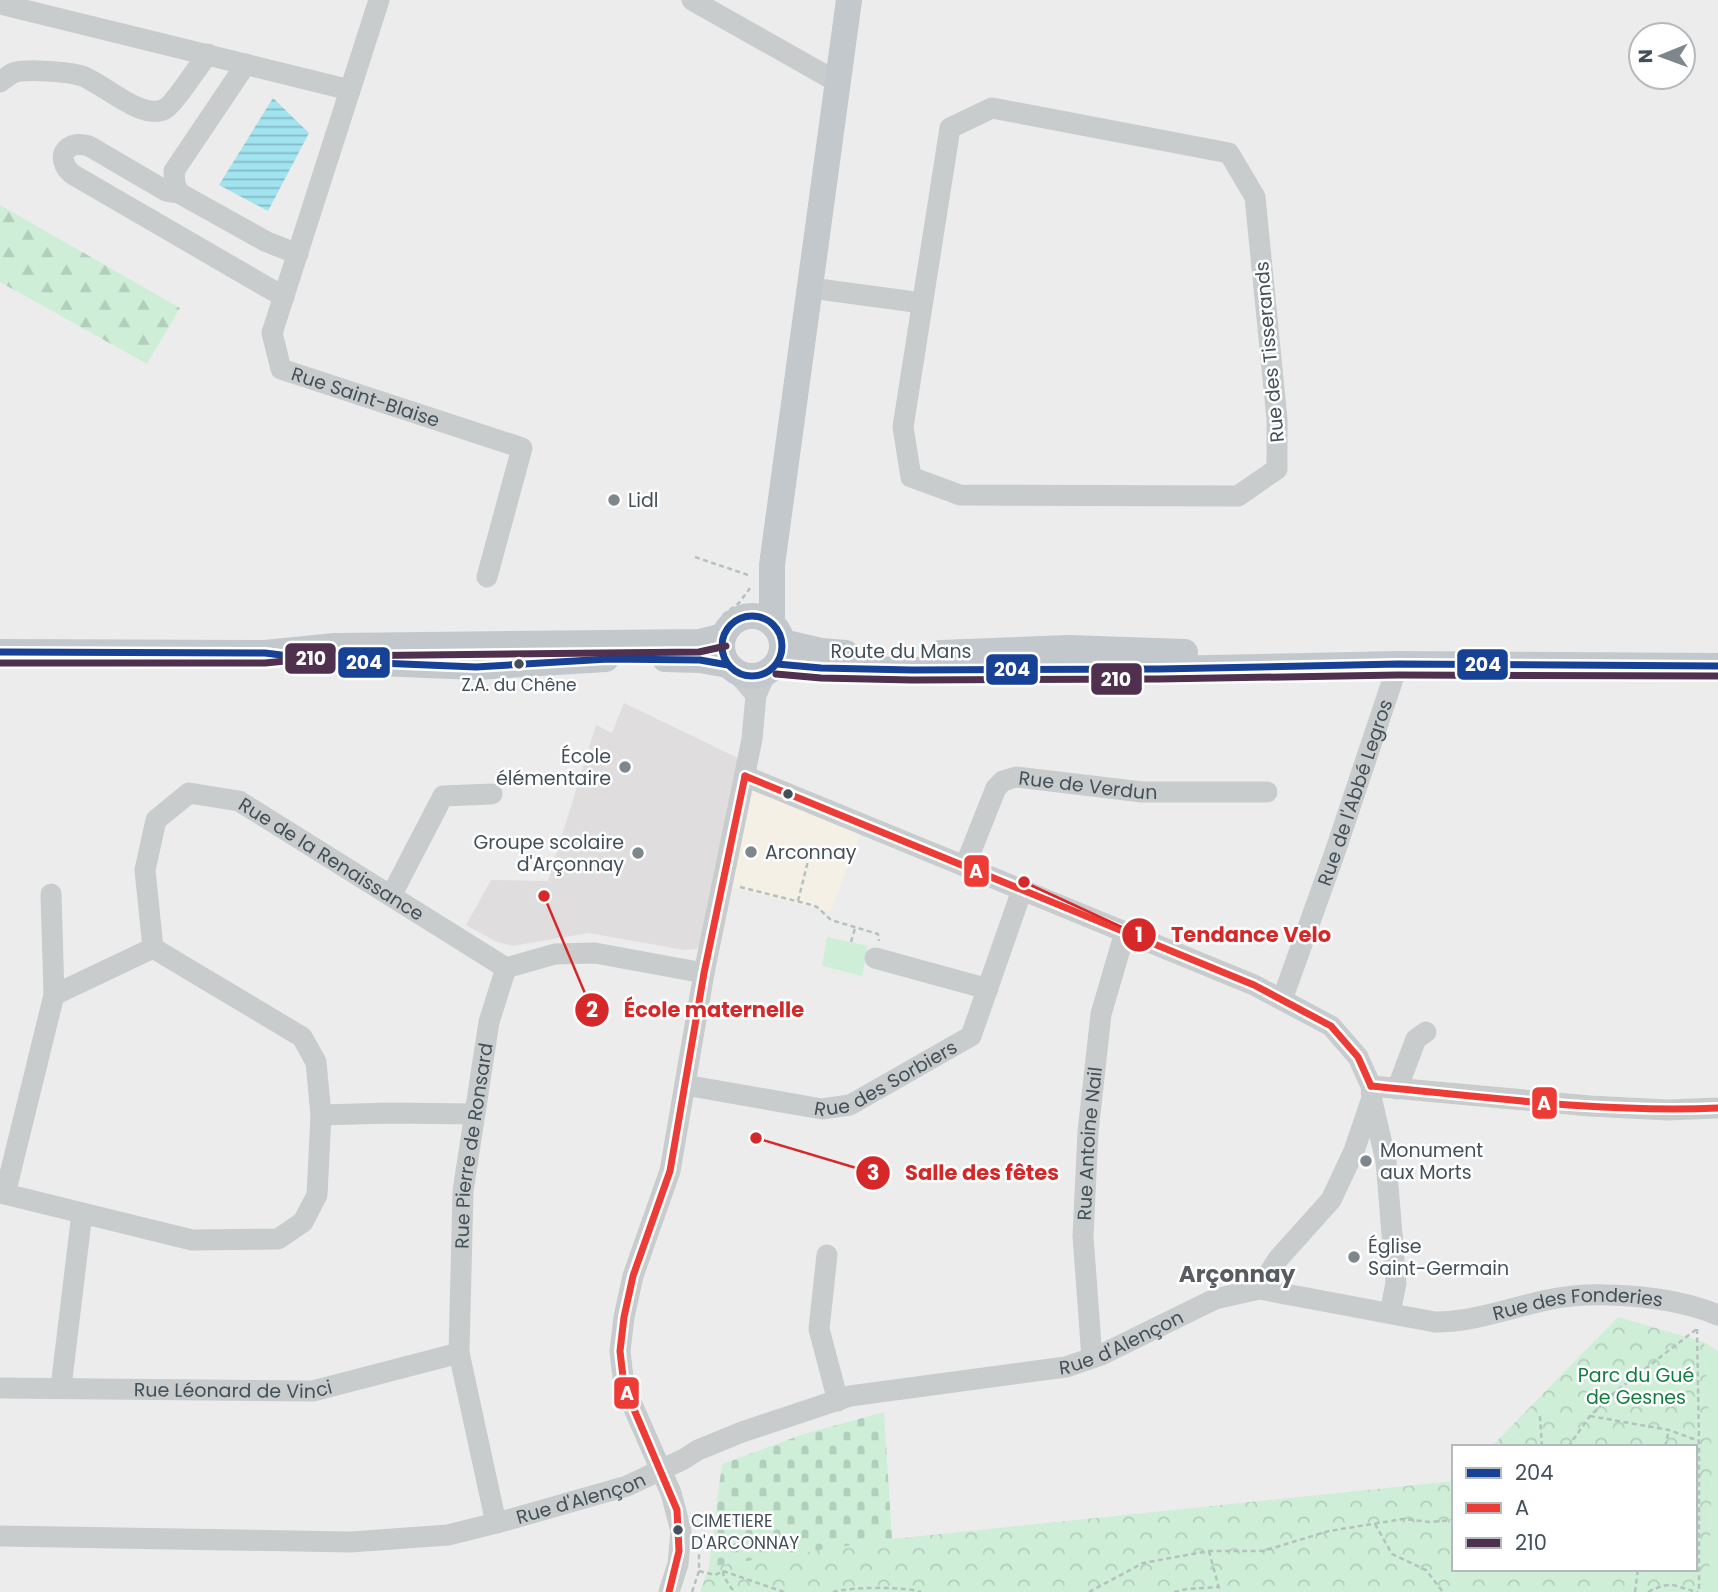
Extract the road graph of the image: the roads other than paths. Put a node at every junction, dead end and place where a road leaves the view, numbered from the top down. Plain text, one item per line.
1 (379, 0) edge
2 (692, 0) edge
3 (849, 0) edge
4 (0, 4) edge
5 (208, 54) junction
6 (246, 64) junction
7 (0, 82) edge
8 (839, 83) junction
9 (351, 90) junction
10 (179, 194) junction
11 (248, 232) junction
12 (298, 254) junction
13 (229, 266) junction
14 (811, 288) junction
15 (284, 297) junction
16 (922, 303) junction
17 (764, 572) junction
18 (487, 577) dead end
19 (730, 623) junction
20 (0, 652) edge
21 (265, 653) junction
22 (771, 659) junction
23 (1398, 664) junction
24 (1718, 666) edge
25 (733, 669) junction
26 (745, 776) junction
27 (1267, 792) dead end
28 (492, 794) dead end
29 (965, 866) junction
30 (1022, 890) junction
31 (51, 894) dead end
32 (391, 896) junction
33 (1125, 932) junction
34 (153, 948) junction
35 (875, 958) road end
36 (506, 968) junction
37 (704, 973) junction
38 (988, 989) junction
39 (54, 995) junction
40 (1282, 1000) junction
41 (1426, 1032) dead end
42 (685, 1085) junction
43 (1397, 1089) junction
44 (1371, 1093) junction
45 (1718, 1108) edge
46 (475, 1114) junction
47 (321, 1115) junction
48 (2, 1193) edge
49 (82, 1213) junction
50 (827, 1255) dead end
51 (1259, 1289) junction
52 (1390, 1313) junction
53 (1715, 1314) edge
54 (459, 1353) junction
55 (1092, 1358) junction
56 (61, 1387) junction
57 (0, 1388) edge
58 (838, 1401) junction
59 (660, 1470) junction
60 (496, 1523) junction
61 (0, 1536) edge
62 (669, 1592) edge

1 - 9 street, Rue Saint-Blaise
2 - 8 street
3 - 8 main road
4 - 5 street
5 - 6 street
5 - 7 street
6 - 9 street
6 - 10 street
8 - 14 main road
9 - 12 street, Rue Saint-Blaise
10 - 11 street
10 - 13 street
11 - 12 street
11 - 13 street
12 - 15 street, Rue Saint-Blaise
13 - 15 street
14 - 16 street
14 - 17 main road
15 - 18 street, Rue Saint-Blaise
16 - 16 street, Rue des Tisserands
17 - 19 main road
17 - 22 main road
19 - 21 main road
19 - 22 main road
19 - 25 main road
20 - 21 main road
21 - 25 main road
22 - 23 main road, Route du Mans
22 - 25 main road
22 - 26 street
23 - 24 main road, Route du Mans
23 - 40 street, Rue de l'Abbé Legros
26 - 29 street
26 - 37 street
27 - 29 street, Rue de Verdun
28 - 32 street
29 - 30 street
30 - 33 street
30 - 38 street, Rue des Sorbiers
31 - 39 street
32 - 34 street, Rue de la Renaissance
32 - 36 street, Rue de la Renaissance
33 - 40 street
33 - 55 street, Rue Antoine Nail
34 - 39 street
34 - 47 street
35 - 38 street
36 - 37 street
36 - 46 street, Rue Pierre de Ronsard
37 - 42 street
38 - 42 street, Rue des Sorbiers
39 - 48 street
40 - 44 street
41 - 43 street
42 - 59 street
43 - 44 street
43 - 45 street
44 - 51 street
44 - 52 street
46 - 47 street
46 - 54 street, Rue Pierre de Ronsard
47 - 49 street
48 - 49 street
49 - 56 street
50 - 58 street
51 - 52 street, Rue des Fonderies
51 - 55 street, Rue d'Alençon
52 - 53 street, Rue des Fonderies
54 - 56 street, Rue Léonard de Vinci
54 - 60 street, Rue Pierre de Ronsard
55 - 58 street, Rue d'Alençon
56 - 57 street, Rue Léonard de Vinci
58 - 59 street, Rue d'Alençon
59 - 60 street, Rue d'Alençon
59 - 62 street
60 - 61 street, Rue d'Alençon

